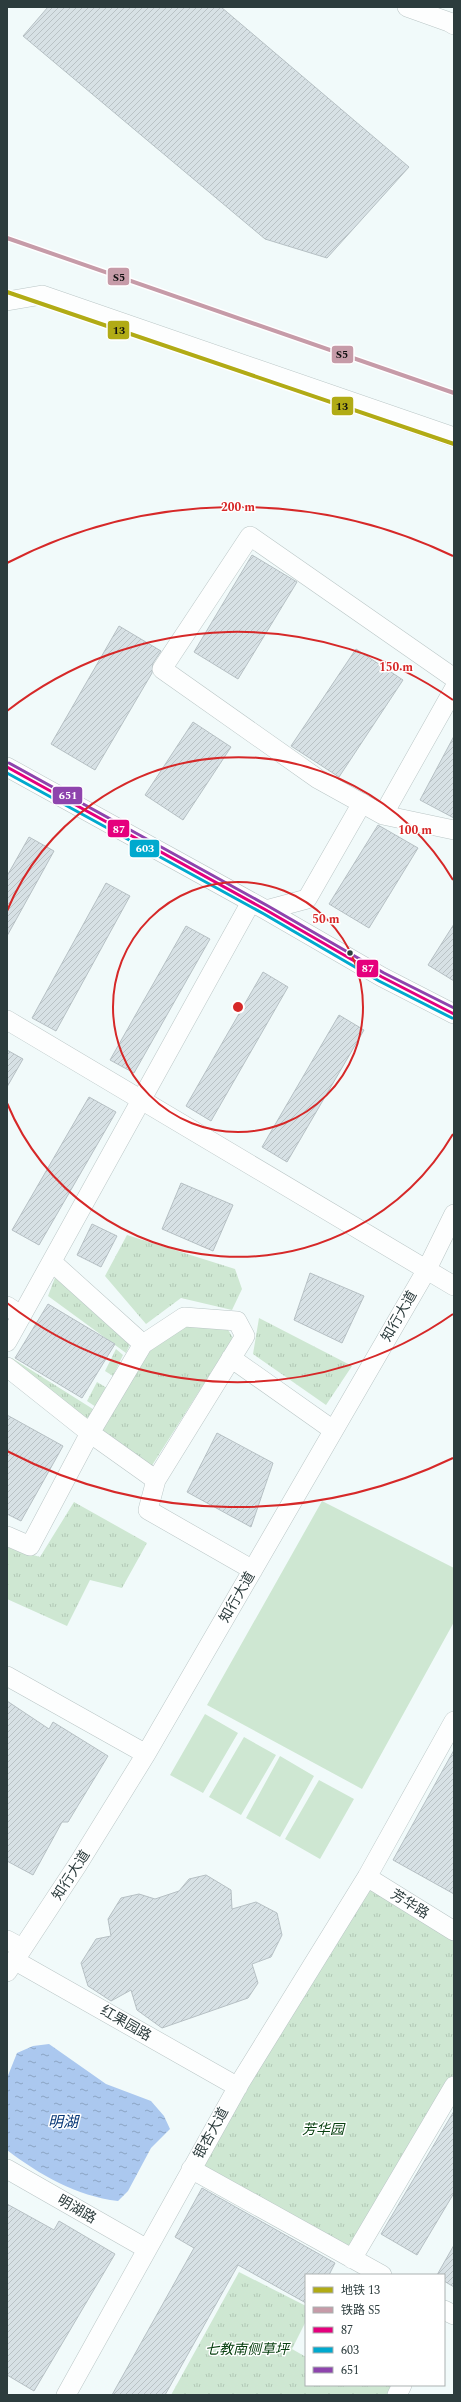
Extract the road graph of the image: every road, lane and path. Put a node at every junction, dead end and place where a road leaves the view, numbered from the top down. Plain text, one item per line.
1 (407, 7) edge
2 (454, 25) edge
3 (7, 301) edge
4 (454, 438) edge
5 (454, 678) edge
6 (454, 689) edge
7 (7, 767) edge
8 (362, 803) junction
9 (383, 815) junction
10 (454, 830) edge
11 (259, 906) junction
12 (454, 1014) edge
13 (7, 1020) edge
14 (140, 1101) junction
15 (454, 1214) edge
16 (52, 1262) junction
17 (426, 1271) junction
18 (454, 1286) edge
19 (14, 1311) edge
20 (7, 1342) edge
21 (143, 1344) junction
22 (231, 1358) junction
23 (7, 1367) edge
24 (334, 1430) junction
25 (90, 1433) junction
26 (156, 1480) junction
27 (7, 1536) edge
28 (252, 1570) junction
29 (7, 1676) edge
30 (454, 1721) edge
31 (146, 1754) junction
32 (367, 1877) junction
33 (454, 1931) edge
34 (13, 1955) edge
35 (238, 2087) junction
36 (454, 2087) edge
37 (7, 2169) edge
38 (192, 2169) junction
39 (147, 2249) junction
40 (352, 2259) junction
41 (380, 2274) edge
42 (402, 2386) edge
43 (66, 2395) edge
44 (397, 2395) edge

1 - 2 street
3 - 4 street
5 - 8 street
6 - 9 street
7 - 11 street
8 - 9 street
8 - 11 street
9 - 10 street
11 - 12 street
11 - 14 street
13 - 14 street
14 - 16 street
14 - 17 street
15 - 17 street, 知行大道
16 - 19 street
16 - 21 street
17 - 18 street
17 - 24 street, 知行大道
19 - 20 street
21 - 22 street
21 - 25 street
22 - 24 street
22 - 26 street
23 - 25 street
24 - 28 street, 知行大道
25 - 26 street
25 - 27 street
26 - 28 street
28 - 31 street, 知行大道
29 - 31 street
30 - 32 street, 银杏大道
31 - 34 street, 知行大道
32 - 33 street, 芳华路
32 - 35 street, 银杏大道
34 - 35 street, 红果园路
35 - 38 street, 银杏大道
36 - 40 street
37 - 39 street, 明湖路
38 - 39 street, 银杏大道
38 - 40 street
39 - 43 street, 银杏大道
40 - 41 street
42 - 44 street

